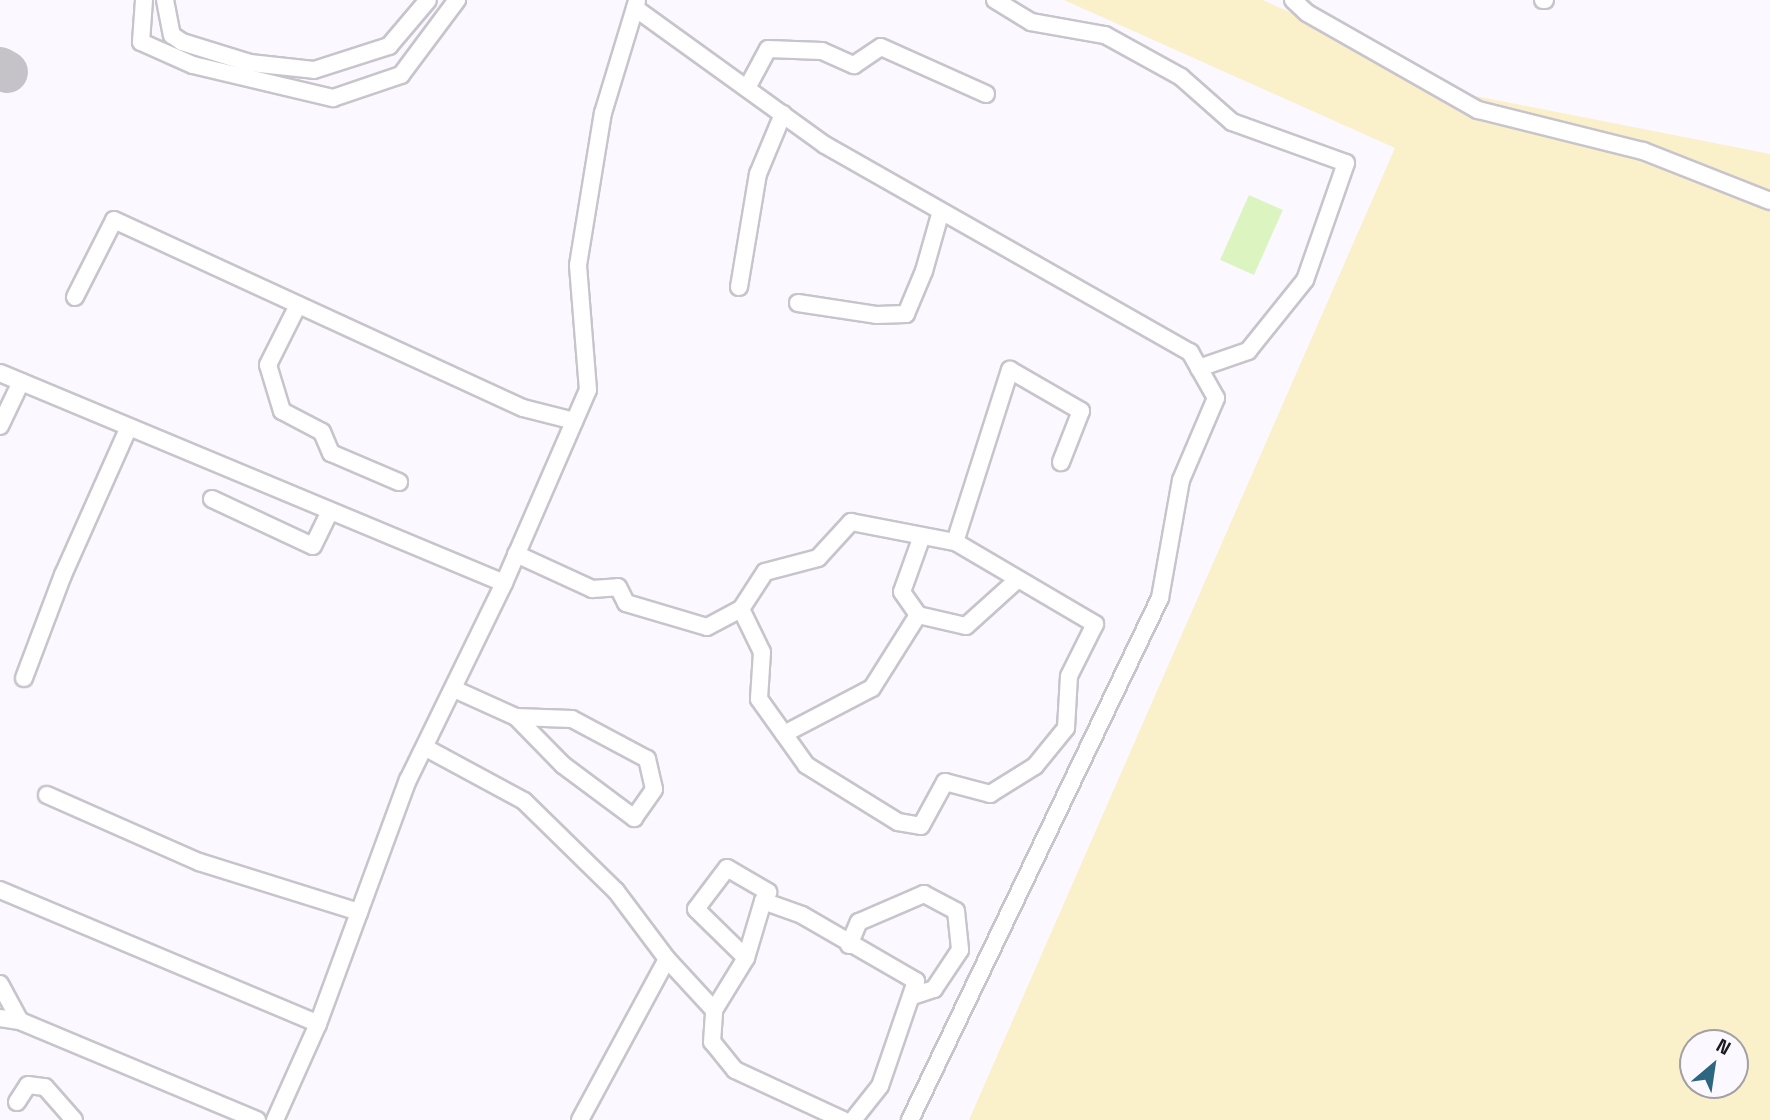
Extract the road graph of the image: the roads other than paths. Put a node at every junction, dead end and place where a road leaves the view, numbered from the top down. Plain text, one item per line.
1 (144, 0) edge
2 (165, 0) edge
3 (428, 0) edge
4 (457, 0) edge
5 (995, 0) edge
6 (1293, 0) edge
7 (636, 4) edge
8 (747, 88) junction
9 (986, 94) dead end
10 (783, 114) junction
11 (1770, 201) edge
12 (942, 211) junction
13 (739, 287) dead end
14 (75, 297) dead end
15 (798, 303) dead end
16 (298, 305) junction
17 (1199, 368) junction
18 (0, 373) edge
19 (21, 382) junction
20 (574, 421) junction
21 (0, 426) edge
22 (129, 427) junction
23 (1061, 462) dead end
24 (399, 482) dead end
25 (212, 499) dead end
26 (330, 511) junction
27 (922, 536) junction
28 (955, 542) junction
29 (516, 554) junction
30 (1016, 581) junction
31 (504, 583) junction
32 (741, 609) junction
33 (918, 615) junction
34 (24, 678) dead end
35 (454, 689) junction
36 (516, 717) junction
37 (784, 734) junction
38 (426, 748) junction
39 (47, 795) dead end
40 (0, 890) edge
41 (764, 901) junction
42 (359, 912) junction
43 (849, 945) junction
44 (746, 958) junction
45 (667, 959) junction
46 (0, 984) edge
47 (912, 996) junction
48 (714, 1010) junction
49 (0, 1018) edge
50 (20, 1021) junction
51 (318, 1024) junction
52 (17, 1102) dead end
53 (222, 1114) edge
54 (74, 1120) edge
55 (257, 1120) edge
56 (275, 1120) edge
57 (580, 1120) edge
58 (843, 1120) edge
59 (853, 1120) edge
60 (910, 1120) edge

1 - 4 street
2 - 3 street
5 - 17 street
6 - 11 street
7 - 8 street
7 - 20 street
8 - 9 street
8 - 10 street
10 - 12 street
10 - 13 street
12 - 15 street
12 - 17 street
14 - 16 street
16 - 20 street
16 - 24 street
17 - 60 street
18 - 19 street
19 - 21 street
19 - 22 street
20 - 29 street
22 - 26 street
22 - 34 street
23 - 28 street
25 - 26 street
26 - 31 street
27 - 28 street
27 - 32 street
27 - 33 street
28 - 30 street
29 - 31 street
29 - 32 street
30 - 33 street
30 - 37 street
31 - 35 street
32 - 37 street
33 - 37 street
35 - 36 street
35 - 38 street
36 - 36 street
38 - 42 street
38 - 45 street
39 - 42 street
40 - 51 street
41 - 43 street
41 - 44 street
41 - 44 street
42 - 51 street
43 - 47 street
43 - 47 street
44 - 48 street
45 - 48 street
45 - 57 street
46 - 50 street
47 - 59 street
48 - 58 street
49 - 50 street
50 - 53 street
51 - 56 street
52 - 54 street
53 - 55 street

